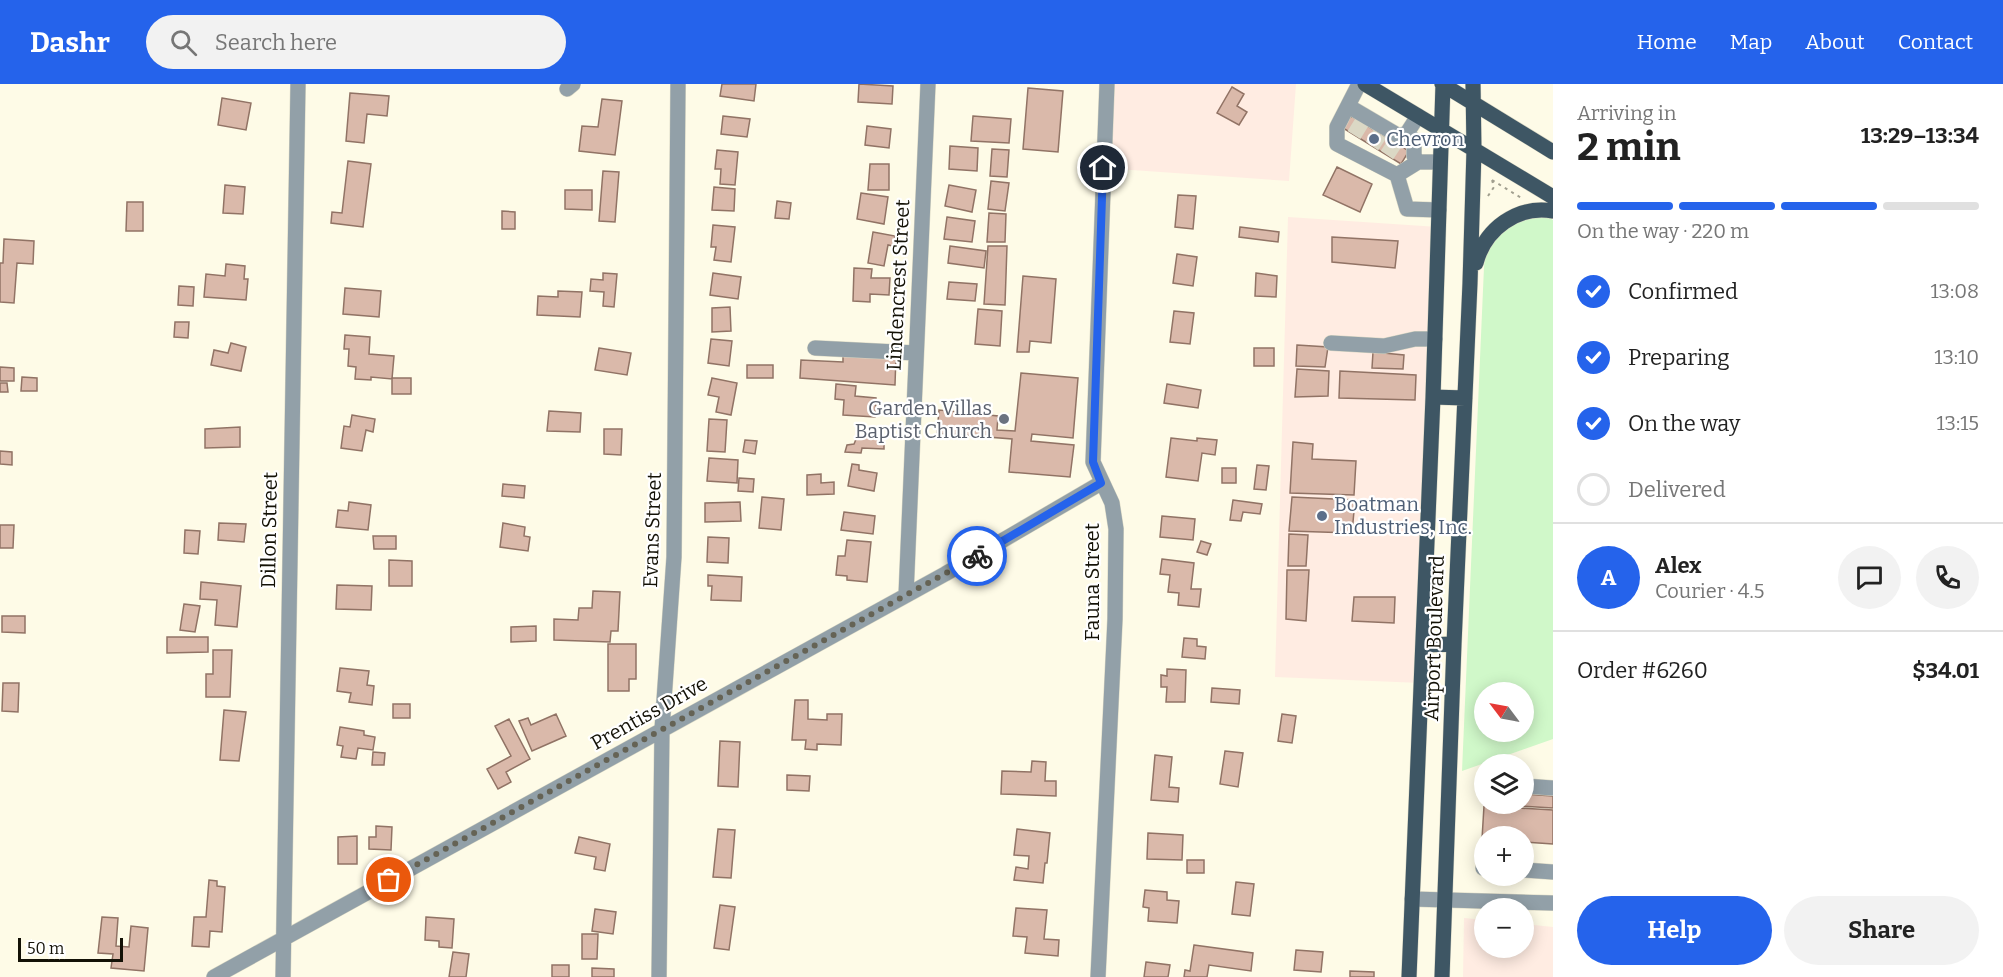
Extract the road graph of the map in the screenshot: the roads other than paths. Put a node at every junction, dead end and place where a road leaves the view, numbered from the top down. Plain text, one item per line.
1 (298, 84) edge
2 (675, 84) edge
3 (928, 84) edge
4 (1107, 84) edge
5 (1359, 84) edge
6 (1365, 84) edge
7 (1443, 84) edge
8 (1473, 84) edge
9 (1473, 102) junction
10 (1348, 106) junction
11 (1418, 116) junction
12 (1360, 124) junction
13 (1441, 129) junction
14 (1375, 141) junction
15 (1394, 147) junction
16 (1346, 149) junction
17 (1474, 150) junction
18 (1553, 152) edge
19 (1418, 162) junction
20 (1440, 162) junction
21 (1397, 175) junction
22 (1553, 197) edge
23 (1439, 210) junction
24 (1553, 211) edge
25 (1470, 284) junction
26 (1435, 339) junction
27 (1330, 343) dead end
28 (815, 348) dead end
29 (916, 353) junction
30 (1433, 398) junction
31 (1465, 398) junction
32 (1101, 483) junction
33 (906, 595) junction
34 (1454, 644) junction
35 (1423, 645) junction
36 (662, 729) junction
37 (1534, 787) edge
38 (1553, 788) edge
39 (1534, 871) edge
40 (1553, 872) edge
41 (1412, 899) junction
42 (1446, 899) junction
43 (1553, 903) edge
44 (284, 937) junction
45 (214, 977) edge
46 (283, 977) edge
47 (659, 977) edge
48 (1098, 977) edge
49 (1409, 977) edge
50 (1442, 977) edge

1 - 44 street, Dillon Street
2 - 36 street, Evans Street
3 - 29 street, Lindencrest Street
4 - 32 street, Fauna Street
5 - 10 street
6 - 11 main road
7 - 9 main road
7 - 13 main road, Airport Boulevard
8 - 9 main road, Airport Boulevard
9 - 17 main road, Airport Boulevard
9 - 18 main road
10 - 12 street
10 - 16 street
11 - 13 main road
11 - 15 street
12 - 14 street
12 - 16 street
13 - 17 main road
13 - 20 main road, Airport Boulevard
14 - 15 street
14 - 15 street
14 - 16 street
15 - 19 street
15 - 21 street
17 - 22 main road
17 - 25 main road, Airport Boulevard
19 - 20 street
19 - 21 street
20 - 23 main road, Airport Boulevard
21 - 23 street
23 - 26 main road, Airport Boulevard
24 - 25 main road
25 - 31 main road, Airport Boulevard
26 - 27 street
26 - 30 main road, Airport Boulevard
28 - 29 street
29 - 33 street, Lindencrest Street
30 - 31 main road
30 - 35 main road, Airport Boulevard
31 - 34 main road, Airport Boulevard
32 - 33 street, Prentiss Drive
32 - 48 street, Fauna Street
33 - 36 street, Prentiss Drive
34 - 35 main road
34 - 42 main road, Airport Boulevard
35 - 41 main road, Airport Boulevard
36 - 44 street, Prentiss Drive
36 - 47 street, Evans Street
37 - 38 street
39 - 40 street
41 - 42 street
41 - 49 main road, Airport Boulevard
42 - 43 street
42 - 50 main road, Airport Boulevard
44 - 45 street, Prentiss Drive
44 - 46 street, Dillon Street

